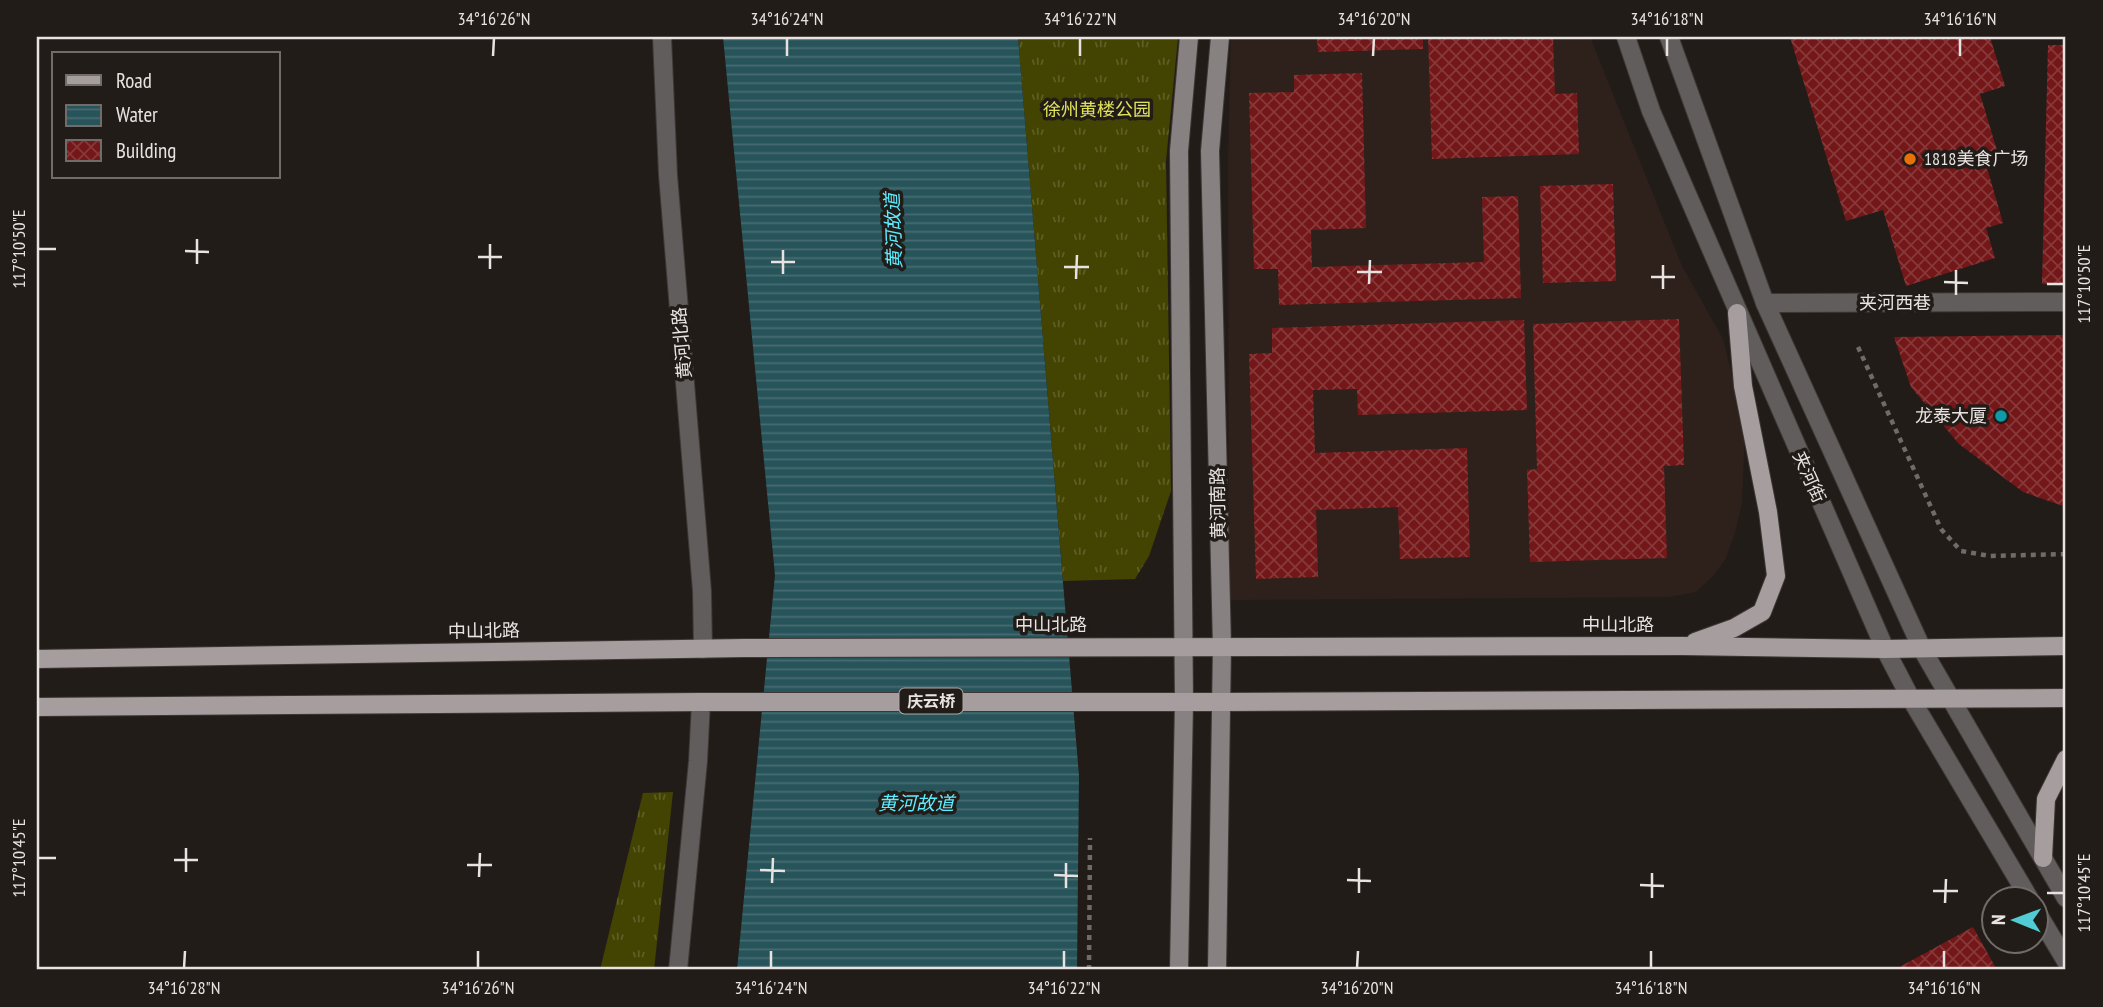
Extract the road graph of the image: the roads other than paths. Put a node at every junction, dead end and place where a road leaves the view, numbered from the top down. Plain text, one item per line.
1 (662, 37) edge
2 (1189, 37) edge
3 (1220, 37) edge
4 (1626, 37) edge
5 (1669, 37) edge
6 (2066, 302) edge
7 (1765, 303) junction
8 (1737, 313) junction
9 (1184, 646) junction
10 (1222, 646) junction
11 (1683, 646) junction
12 (2066, 646) edge
13 (703, 649) junction
14 (1885, 649) junction
15 (1922, 649) junction
16 (37, 659) edge
17 (2066, 698) edge
18 (1911, 699) junction
19 (1951, 700) junction
20 (701, 702) junction
21 (1184, 702) junction
22 (1222, 702) junction
23 (37, 707) edge
24 (2066, 759) edge
25 (2043, 858) junction
26 (2021, 884) edge
27 (2066, 898) edge
28 (2050, 934) edge
29 (2066, 961) edge
30 (678, 970) edge
31 (1179, 970) edge
32 (1216, 970) edge

1 - 13 street, 黄河北路
2 - 9 main road, 黄河南路
3 - 10 main road, 黄河南路
4 - 8 street, 夹河街
5 - 7 street, 夹河街
6 - 7 street, 夹河西巷
7 - 15 street, 夹河街
8 - 11 main road
8 - 14 street, 夹河街
9 - 10 main road, 中山北路
9 - 13 main road, 中山北路
9 - 21 main road, 黄河南路
10 - 11 main road, 中山北路
10 - 22 main road, 黄河南路
11 - 14 main road, 中山北路
12 - 15 main road, 中山北路
13 - 16 main road, 中山北路
14 - 15 main road, 中山北路
14 - 18 street, 夹河街
15 - 19 street, 夹河街
17 - 19 main road
18 - 19 main road
18 - 22 main road
18 - 26 street, 夹河街
19 - 25 street, 夹河街
20 - 21 main road, 庆云桥
20 - 23 main road
20 - 30 street
21 - 22 main road
21 - 31 main road, 黄河南路
22 - 32 main road, 黄河南路
24 - 25 main road
25 - 27 street, 夹河街
28 - 29 street

